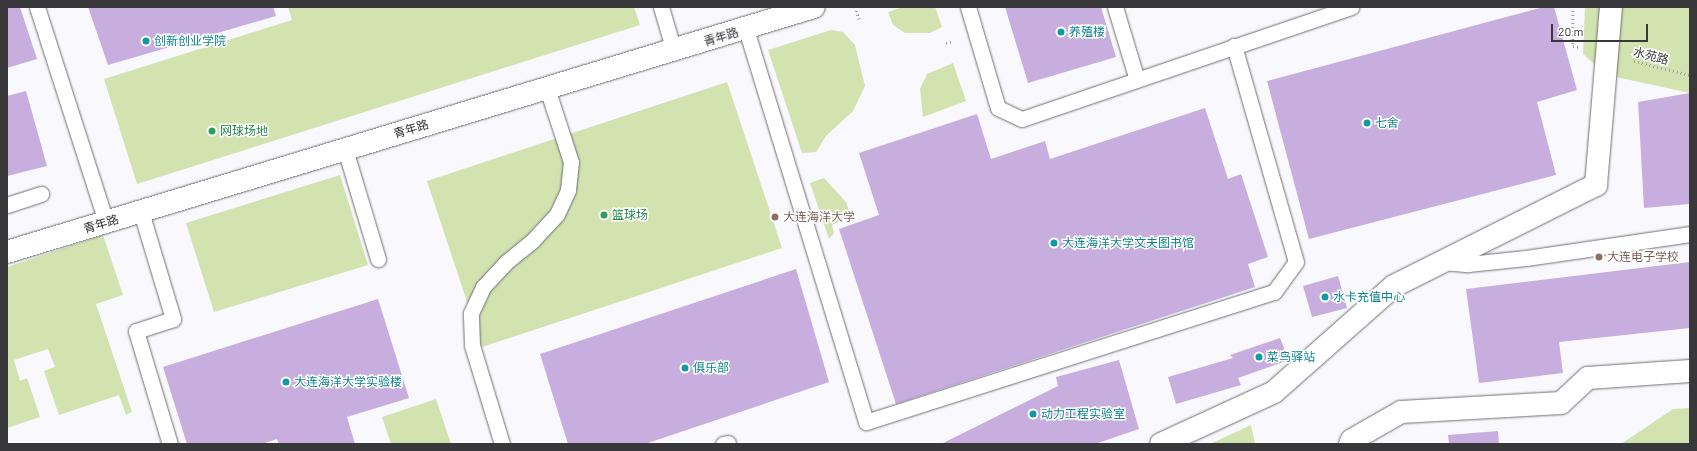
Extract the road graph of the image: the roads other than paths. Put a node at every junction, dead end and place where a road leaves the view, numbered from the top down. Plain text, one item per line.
1 (37, 7) edge
2 (661, 7) edge
3 (814, 7) edge
4 (968, 7) edge
5 (1115, 7) edge
6 (1351, 7) edge
7 (1611, 7) edge
8 (746, 29) junction
9 (1234, 46) junction
10 (674, 51) junction
11 (1137, 80) junction
12 (547, 88) junction
13 (345, 149) junction
14 (41, 194) dead end
15 (7, 205) edge
16 (141, 212) junction
17 (106, 222) junction
18 (1690, 234) edge
19 (7, 252) edge
20 (378, 259) dead end
21 (1442, 262) junction
22 (1690, 371) edge
23 (170, 444) edge
24 (502, 444) edge
25 (1161, 444) edge
26 (1350, 444) edge

1 - 17 lane
2 - 10 lane
3 - 8 street, 青年路
4 - 11 lane
5 - 11 lane
6 - 9 lane
7 - 21 street
8 - 9 lane
8 - 10 street, 青年路
9 - 11 lane
10 - 12 street, 青年路
12 - 13 street, 青年路
12 - 24 lane
13 - 16 street, 青年路
13 - 20 lane
14 - 15 lane
16 - 17 street, 青年路
16 - 23 lane
17 - 19 street, 青年路
18 - 21 lane
21 - 25 street
22 - 26 street

